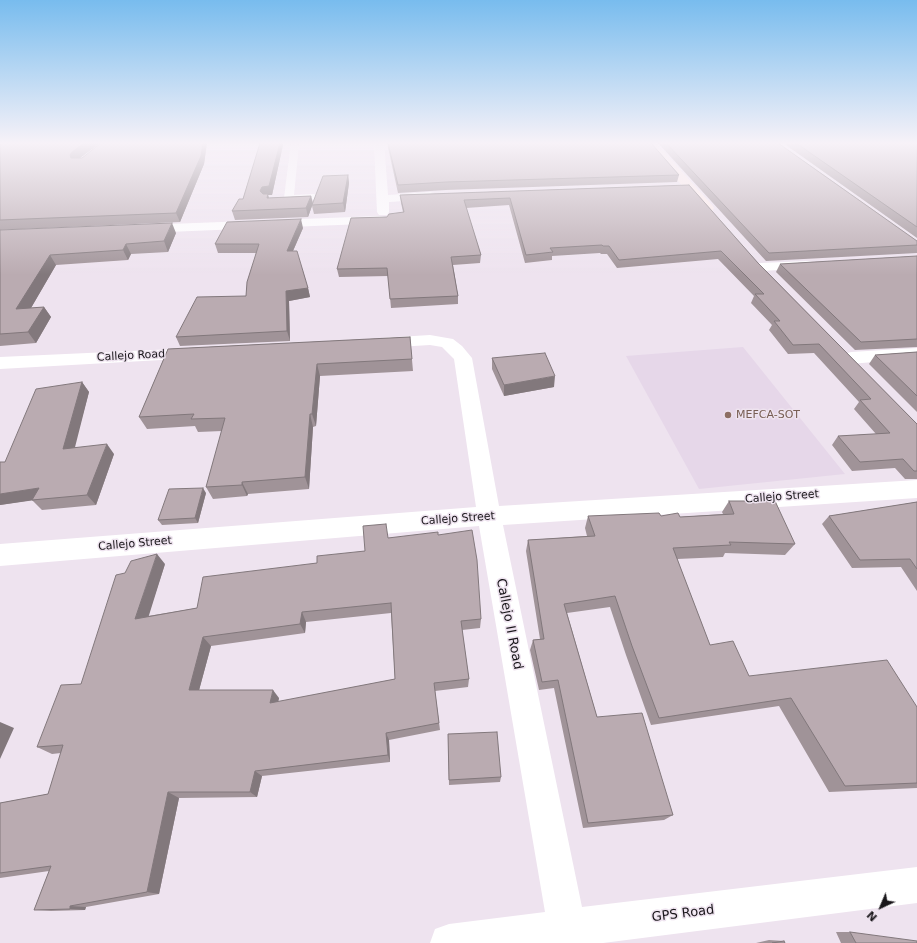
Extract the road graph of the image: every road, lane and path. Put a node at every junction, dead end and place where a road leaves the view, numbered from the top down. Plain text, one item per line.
1 (287, 187) edge
2 (381, 187) edge
3 (690, 187) joint
4 (674, 188) edge
5 (439, 195) edge
6 (314, 197) edge
7 (382, 199) junction
8 (716, 217) edge
9 (128, 230) edge
10 (756, 262) joint
11 (823, 264) edge
12 (772, 279) edge
13 (366, 344) edge
14 (215, 352) edge
15 (917, 353) edge
16 (850, 358) edge
17 (0, 363) edge
18 (917, 489) edge
19 (489, 516) junction
20 (0, 555) edge
21 (917, 885) edge
22 (567, 928) junction
23 (449, 943) edge

1 - 6 lane
2 - 7 street
3 - 4 street
3 - 8 main road
5 - 7 street
7 - 9 street
10 - 11 street
10 - 12 main road
13 - 19 street, Callejo II Road
14 - 17 street, Callejo Road
15 - 16 street
18 - 19 street, Callejo Street
19 - 20 street, Callejo Street
19 - 22 street, Callejo II Road
21 - 22 street, GPS Road
22 - 23 street, GPS Road

